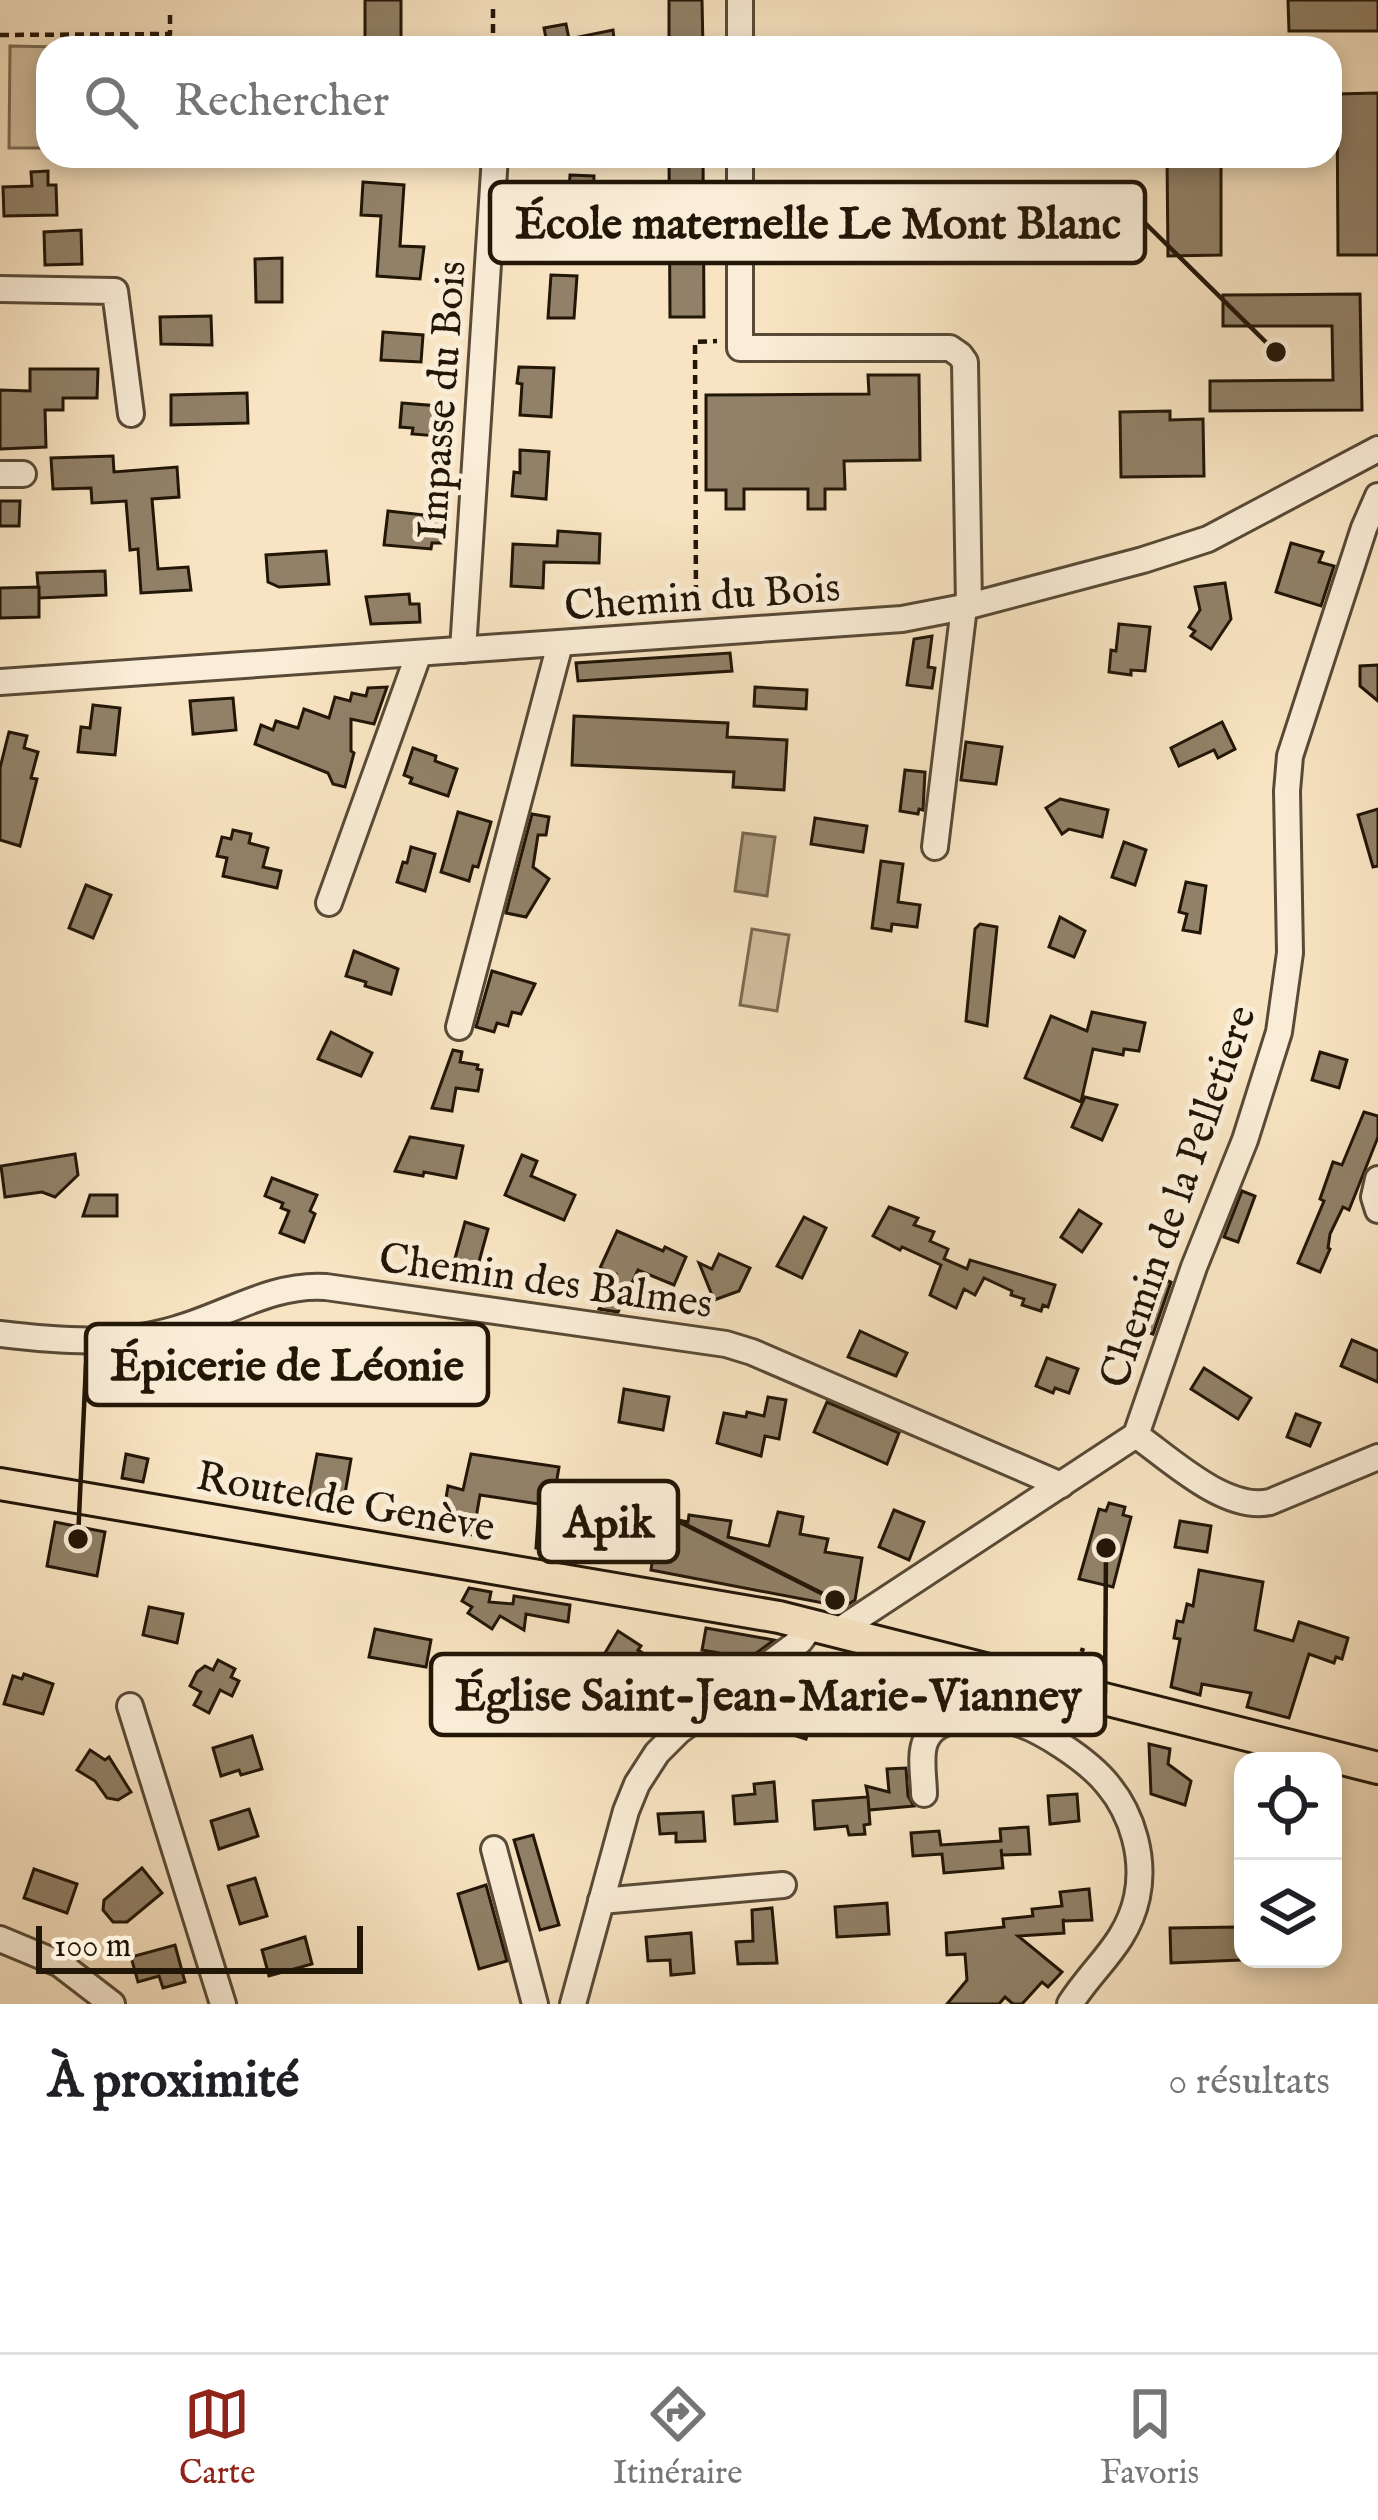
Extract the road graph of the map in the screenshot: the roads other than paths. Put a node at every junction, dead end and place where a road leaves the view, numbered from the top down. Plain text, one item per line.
1 (740, 0) edge
2 (740, 36) edge
3 (494, 168) edge
4 (740, 168) edge
5 (0, 289) edge
6 (131, 414) dead end
7 (1378, 449) edge
8 (1378, 496) edge
9 (966, 606) junction
10 (560, 644) junction
11 (463, 650) junction
12 (419, 653) junction
13 (0, 682) edge
14 (935, 847) dead end
15 (329, 902) dead end
16 (459, 1027) dead end
17 (1378, 1179) edge
18 (1378, 1210) edge
19 (0, 1334) edge
20 (1136, 1436) junction
21 (1378, 1457) edge
22 (0, 1484) edge
23 (1061, 1485) junction
24 (825, 1628) junction
25 (1022, 1677) junction
26 (130, 1706) dead end
27 (1008, 1720) junction
28 (1378, 1768) edge
29 (924, 1794) dead end
30 (494, 1849) dead end
31 (783, 1885) dead end
32 (601, 1901) junction
33 (0, 1940) edge
34 (112, 2004) edge
35 (223, 2004) edge
36 (535, 2004) edge
37 (572, 2004) edge
38 (1070, 2004) edge

1 - 2 street
3 - 11 street, Impasse du Bois
4 - 9 street
5 - 6 street
7 - 9 street, Chemin du Bois
8 - 20 street, Chemin de la Pelletiere
9 - 10 street, Chemin du Bois
9 - 14 street
10 - 11 street, Chemin du Bois
10 - 16 street
11 - 12 street, Chemin du Bois
12 - 13 street, Chemin du Bois
12 - 15 street
17 - 18 street
19 - 23 street, Chemin des Balmes
20 - 21 street
20 - 23 street, Chemin de la Pelletiere
22 - 24 main road, Route de Genève
23 - 24 street, Chemin de la Pelletiere
24 - 25 main road, Route de Genève
24 - 32 street, Chemin de la Pelletiere
25 - 27 street
25 - 28 main road, Route de Genève
26 - 35 street
27 - 29 street
27 - 38 street
30 - 36 street
31 - 32 street
32 - 37 street, Chemin de la Pelletiere
33 - 34 street

